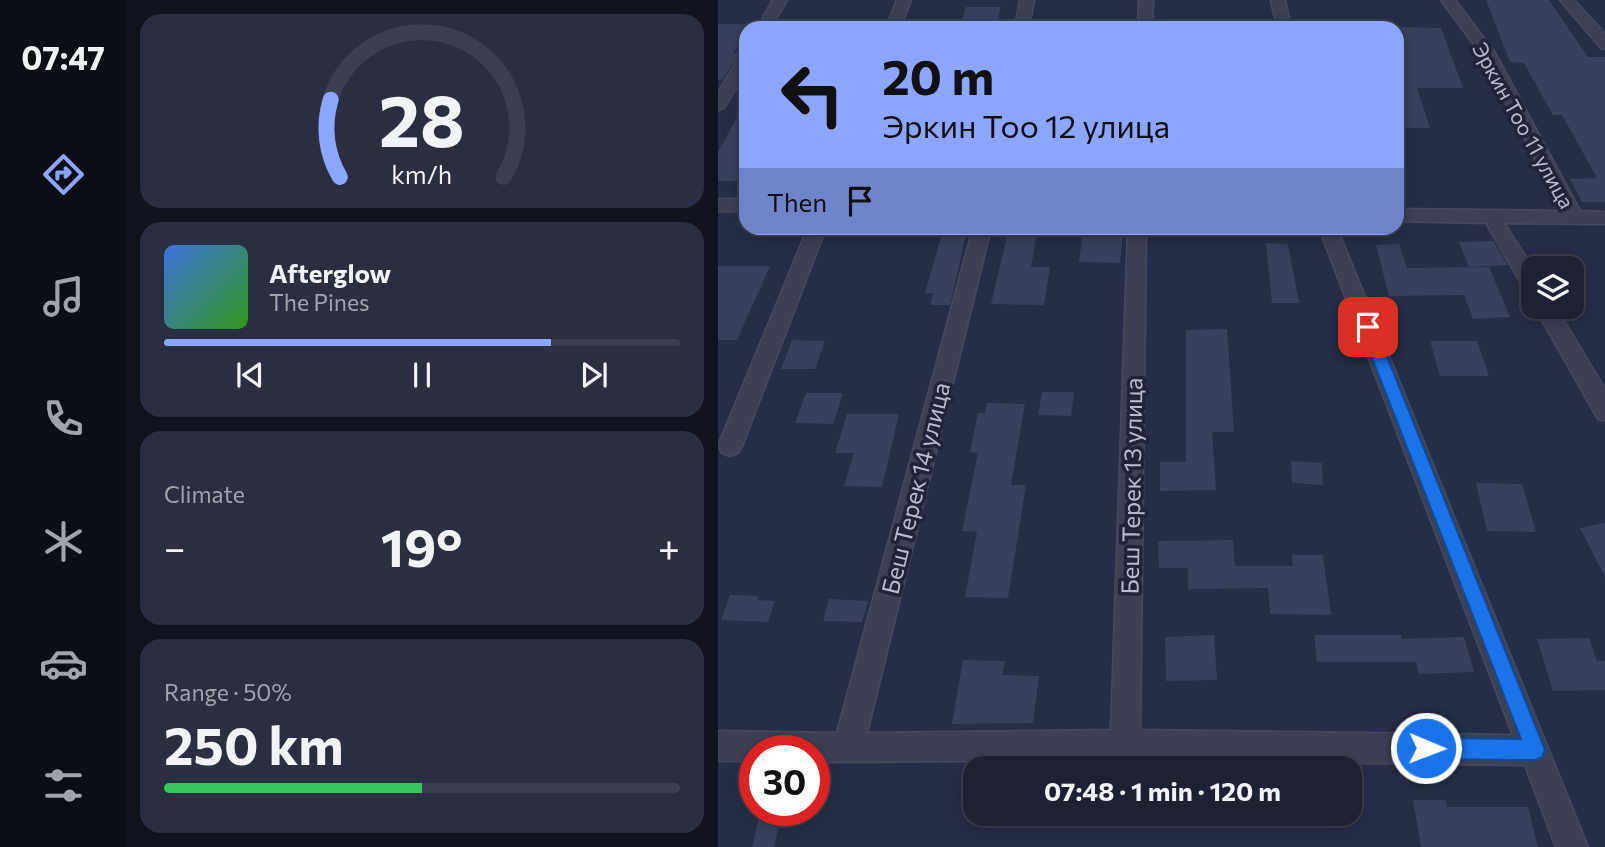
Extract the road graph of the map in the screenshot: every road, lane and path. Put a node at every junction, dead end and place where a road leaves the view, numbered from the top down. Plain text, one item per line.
1 (780, 0) edge
2 (904, 0) edge
3 (1027, 0) edge
4 (1146, 0) edge
5 (1278, 0) edge
6 (1448, 0) edge
7 (1567, 0) edge
8 (768, 21) edge
9 (896, 21) edge
10 (1022, 21) edge
11 (1145, 21) edge
12 (1282, 21) edge
13 (1605, 44) edge
14 (739, 70) edge
15 (718, 105) edge
16 (718, 205) edge
17 (739, 205) edge
18 (1404, 215) edge
19 (1491, 216) junction
20 (1574, 217) junction
21 (1605, 218) edge
22 (814, 235) edge
23 (980, 235) edge
24 (1137, 235) edge
25 (1331, 235) edge
26 (1521, 266) edge
27 (1551, 319) edge
28 (1605, 412) edge
29 (730, 446) dead end
30 (1125, 745) junction
31 (718, 746) edge
32 (848, 748) junction
33 (1535, 750) junction
34 (1573, 847) edge

1 - 8 street
2 - 9 street
3 - 10 street
4 - 11 street
5 - 12 street
6 - 20 street, Эркин Тоо 11 улица
7 - 13 street
14 - 15 street
16 - 17 street
18 - 19 street
19 - 20 street
19 - 26 street
20 - 21 street
22 - 29 street
23 - 32 street, Беш Терек 14 улица
24 - 30 street, Беш Терек 13 улица
25 - 33 street
27 - 28 street
30 - 32 street
30 - 33 street
31 - 32 street
33 - 34 street

